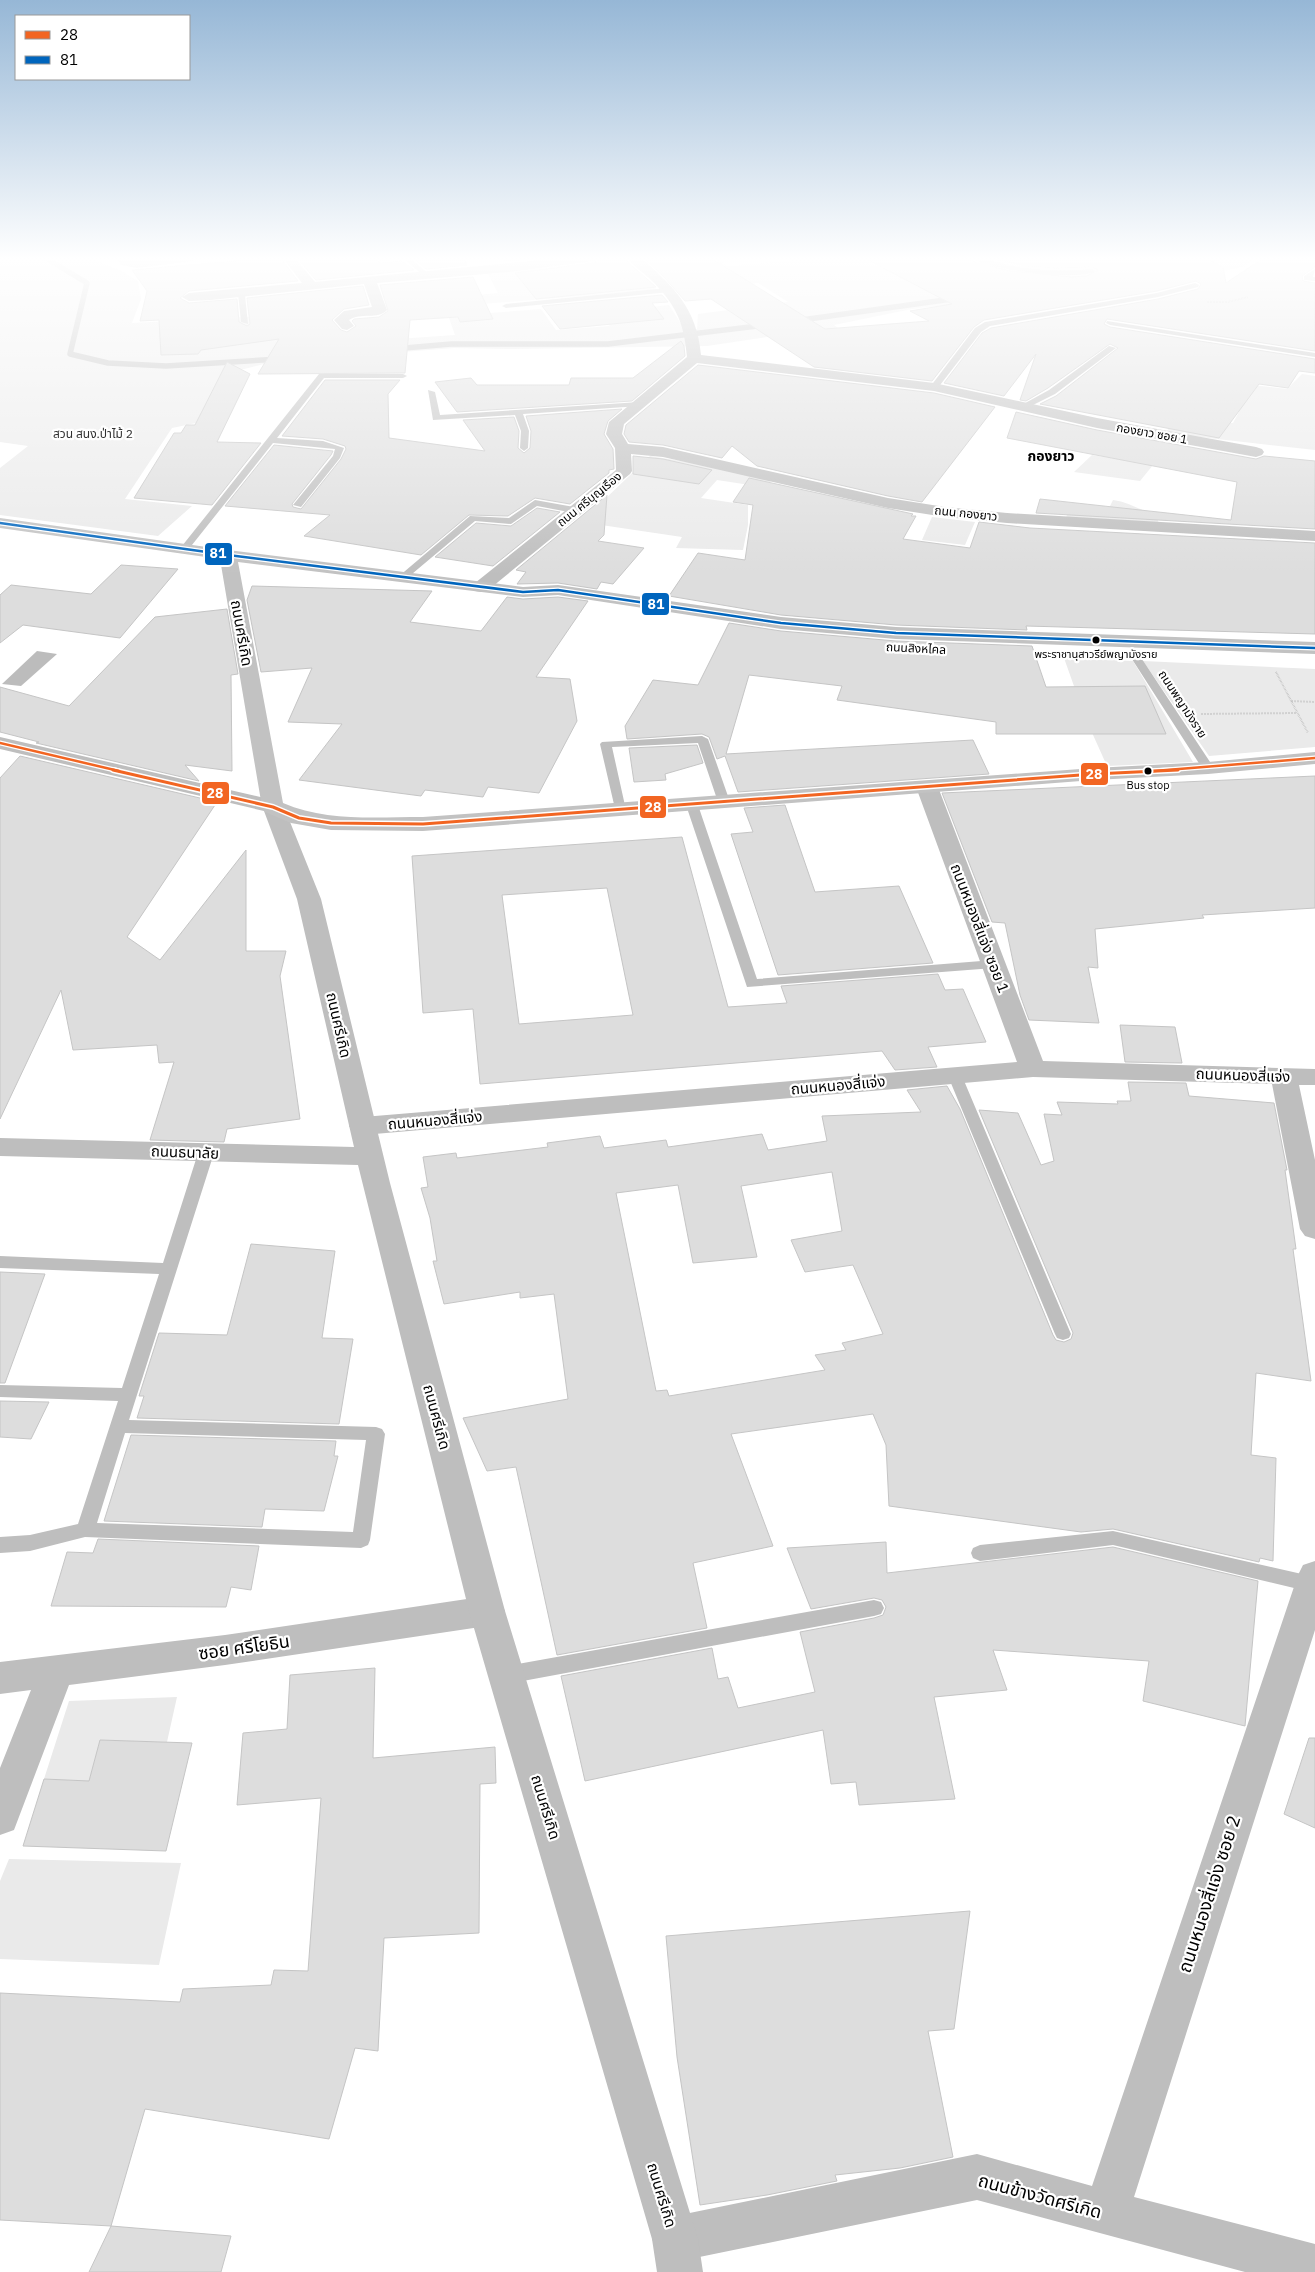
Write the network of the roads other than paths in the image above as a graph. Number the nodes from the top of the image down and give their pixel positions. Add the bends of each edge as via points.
1 (688, 363) edge
2 (736, 363) edge
3 (953, 363) edge
4 (1092, 363) edge
5 (403, 376) dead end
6 (934, 387) junction
7 (432, 392) dead end
8 (640, 404) junction
9 (1022, 407) junction
10 (518, 411) junction
11 (271, 440) junction
12 (524, 448) dead end
13 (623, 448) junction
14 (1256, 452) dead end
15 (298, 504) dead end
16 (574, 510) junction
17 (0, 523) edge
18 (1315, 536) edge
19 (185, 548) junction
20 (228, 555) junction
21 (403, 577) junction
22 (481, 587) junction
23 (523, 592) junction
24 (1315, 648) edge
25 (1135, 656) junction
26 (1315, 662) edge
27 (0, 743) edge
28 (1313, 748) edge
29 (1208, 768) junction
30 (927, 787) junction
31 (724, 802) junction
32 (692, 805) junction
33 (273, 807) junction
34 (620, 810) junction
35 (994, 964) junction
36 (1033, 1069) junction
37 (955, 1076) junction
38 (1284, 1076) junction
39 (1315, 1077) edge
40 (366, 1141) junction
41 (0, 1147) edge
42 (206, 1153) junction
43 (1315, 1228) edge
44 (0, 1262) edge
45 (169, 1269) junction
46 (1063, 1334) dead end
47 (0, 1391) edge
48 (128, 1395) junction
49 (119, 1426) junction
50 (85, 1530) junction
51 (0, 1545) edge
52 (980, 1553) dead end
53 (1314, 1582) edge
54 (874, 1608) dead end
55 (487, 1612) junction
56 (56, 1672) junction
57 (506, 1674) junction
58 (0, 1678) edge
59 (0, 1817) edge
60 (1106, 2214) junction
61 (678, 2256) edge
62 (1315, 2267) edge

1 - 8 street, ถนน ศรีบุญเรือง
2 - 6 street, กองยาว ซอย 1
3 - 6 lane
4 - 9 lane via 1052,392
5 - 11 lane via 322,376
6 - 9 street, กองยาว ซอย 1
7 - 10 lane via 436,418
8 - 10 lane
8 - 13 street, ถนน ศรีบุญเรือง via 617,422 614,434
9 - 14 street, กองยาว ซอย 1
10 - 12 lane via 526,431
11 - 15 lane via 340,448
11 - 19 lane
13 - 16 street, ถนน ศรีบุญเรือง via 624,471
13 - 18 street, ถนน กองยาว via 663,452 888,503 946,512
16 - 21 lane via 535,503 511,522 473,518
16 - 22 street, ถนน ศรีบุญเรือง
17 - 19 main road, ถนนสิงหไคล
19 - 20 main road, ถนนสิงหไคล
20 - 21 main road, ถนนสิงหไคล
20 - 33 main road, ถนนศรีเกิด
21 - 22 main road, ถนนสิงหไคล
22 - 23 main road, ถนนสิงหไคล
23 - 24 main road, ถนนสิงหไคล via 558,590 781,623 896,633
23 - 25 main road, ถนนสิงหไคล via 543,603 801,640 911,648
25 - 26 main road, ถนนสิงหไคล
25 - 29 lane, ถนนพญามังราย
27 - 33 street
28 - 29 main road
29 - 30 main road
30 - 31 main road
30 - 35 street, ถนนหนองสี่แจ่ง ซอย 1
31 - 32 main road
31 - 34 lane via 702,738 606,744
32 - 34 main road
32 - 35 lane via 752,984
33 - 34 main road via 312,821 381,824
33 - 40 street, ถนนศรีเกิด via 310,899
35 - 36 street, ถนนหนองสี่แจ่ง ซอย 1
36 - 37 street, ถนนหนองสี่แจ่ง
36 - 38 street, ถนนหนองสี่แจ่ง
37 - 40 street, ถนนหนองสี่แจ่ง
37 - 46 lane
38 - 39 street, ถนนหนองสี่แจ่ง
38 - 43 street
40 - 42 street, ถนนธนาลัย
40 - 55 street, ถนนศรีเกิด
41 - 42 street, ถนนธนาลัย
42 - 45 lane
44 - 45 lane
45 - 48 lane
47 - 48 lane
48 - 49 lane
49 - 50 lane
49 - 50 lane via 376,1434 361,1540
50 - 51 lane via 30,1544
52 - 53 lane via 1113,1538
53 - 60 street, ถนนหนองสี่แจ่ง ซอย 2
54 - 57 lane
55 - 56 street, ซอย ศรีโยธิน
55 - 57 street, ถนนศรีเกิด
56 - 58 street, ซอย ศรีโยธิน
56 - 59 street
57 - 61 street, ถนนศรีเกิด
60 - 61 street, ถนนข้างวัดศรีเกิด via 977,2177
60 - 62 street, ถนนข้างวัดศรีเกิด

